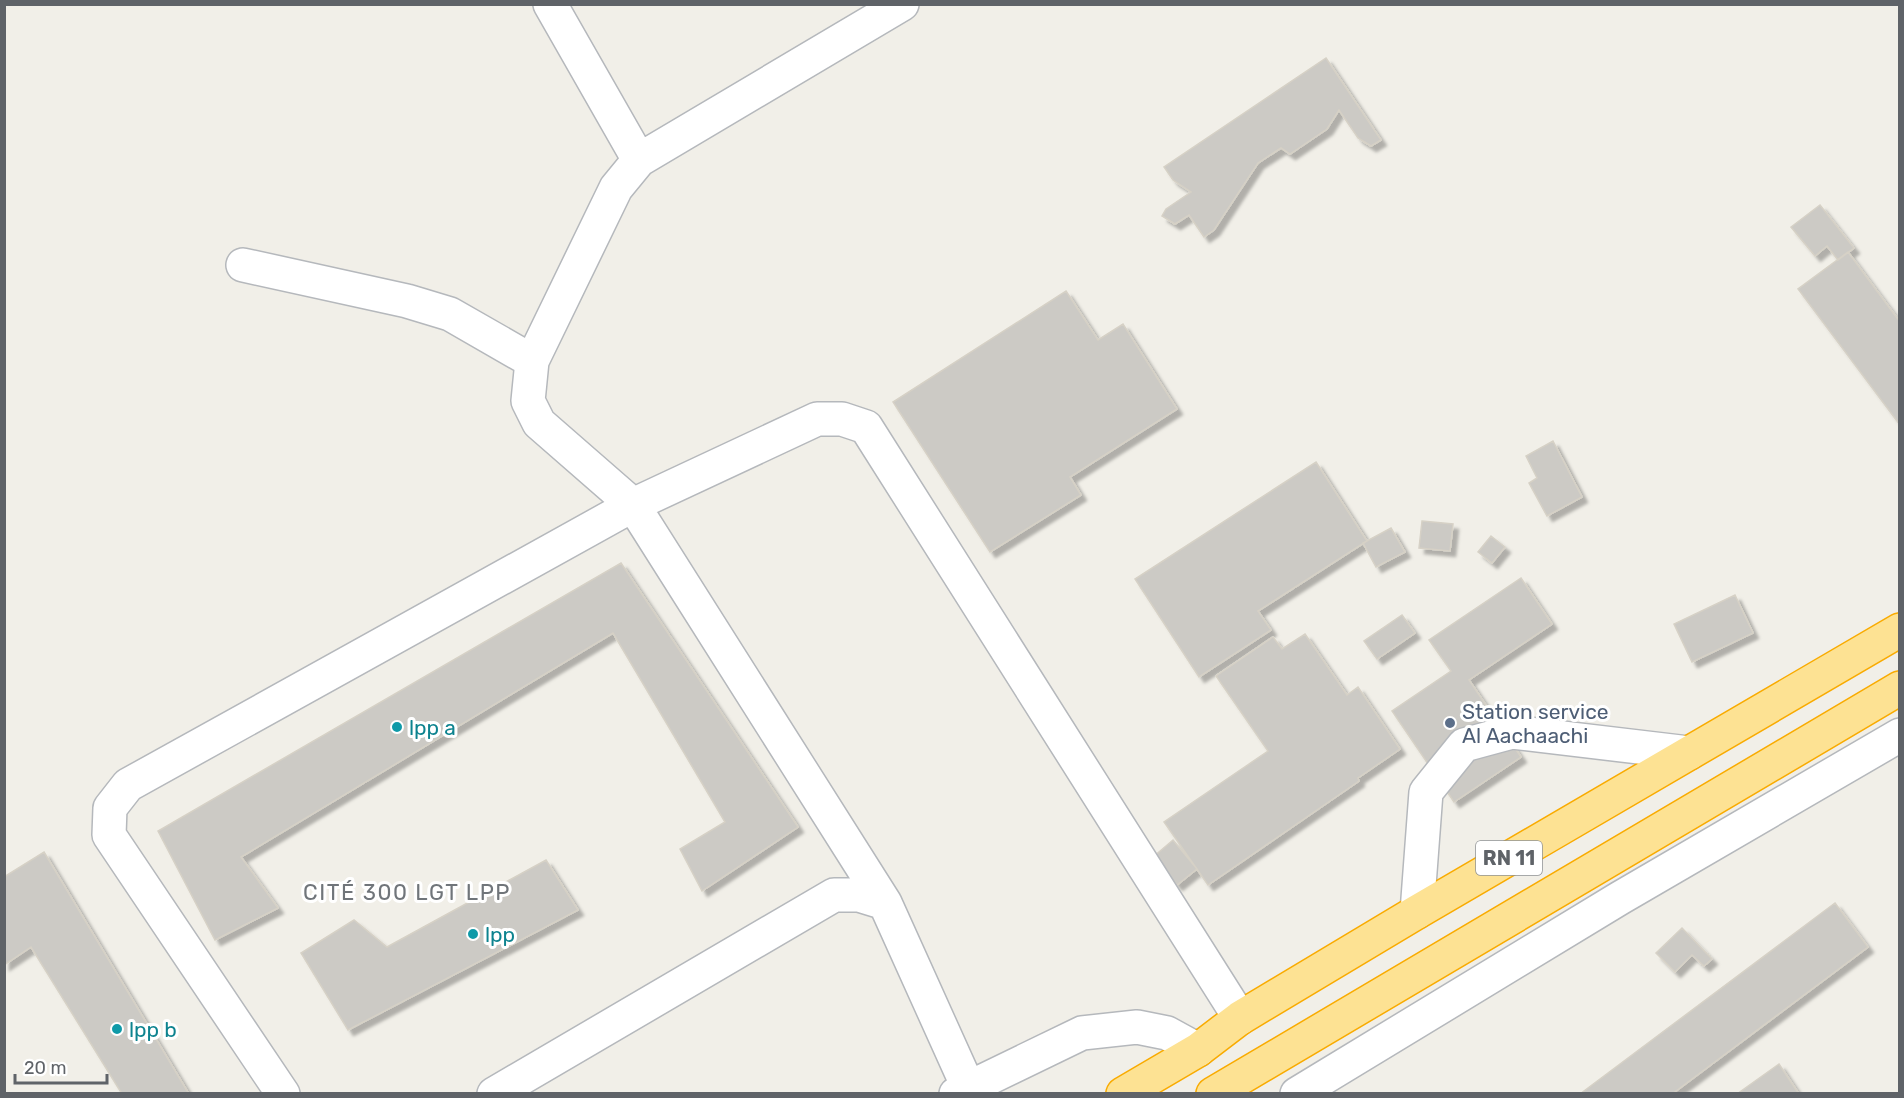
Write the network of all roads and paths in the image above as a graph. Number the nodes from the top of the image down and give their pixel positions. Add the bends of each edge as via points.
1 (550, 4) edge
2 (902, 4) edge
3 (639, 160) junction
4 (243, 265) dead end
5 (532, 361) junction
6 (633, 505) junction
7 (1899, 630) edge
8 (1899, 688) edge
9 (1899, 735) edge
10 (1689, 753) junction
11 (885, 903) junction
12 (1417, 912) junction
13 (1239, 1018) junction
14 (1198, 1050) junction
15 (962, 1090) edge
16 (283, 1094) edge
17 (494, 1094) edge
18 (1123, 1094) edge
19 (1213, 1094) edge
20 (1297, 1094) edge

1 - 3 street
2 - 3 street
3 - 5 street via 616,188
4 - 5 street via 450,314
5 - 6 street via 528,401 539,423
6 - 11 street
6 - 13 street via 816,419 842,419 866,427
6 - 16 street via 128,785 110,808 109,835
7 - 10 highway, RN 11
8 - 19 highway, RN 11
9 - 20 street
10 - 12 highway, RN 11
10 - 12 street via 1512,732 1464,745 1426,792
11 - 15 street
11 - 17 street via 860,895 834,896
12 - 13 highway, RN 11
13 - 14 highway, RN 11
14 - 15 street via 1167,1033 1137,1027 1083,1033
14 - 18 highway, RN 11

